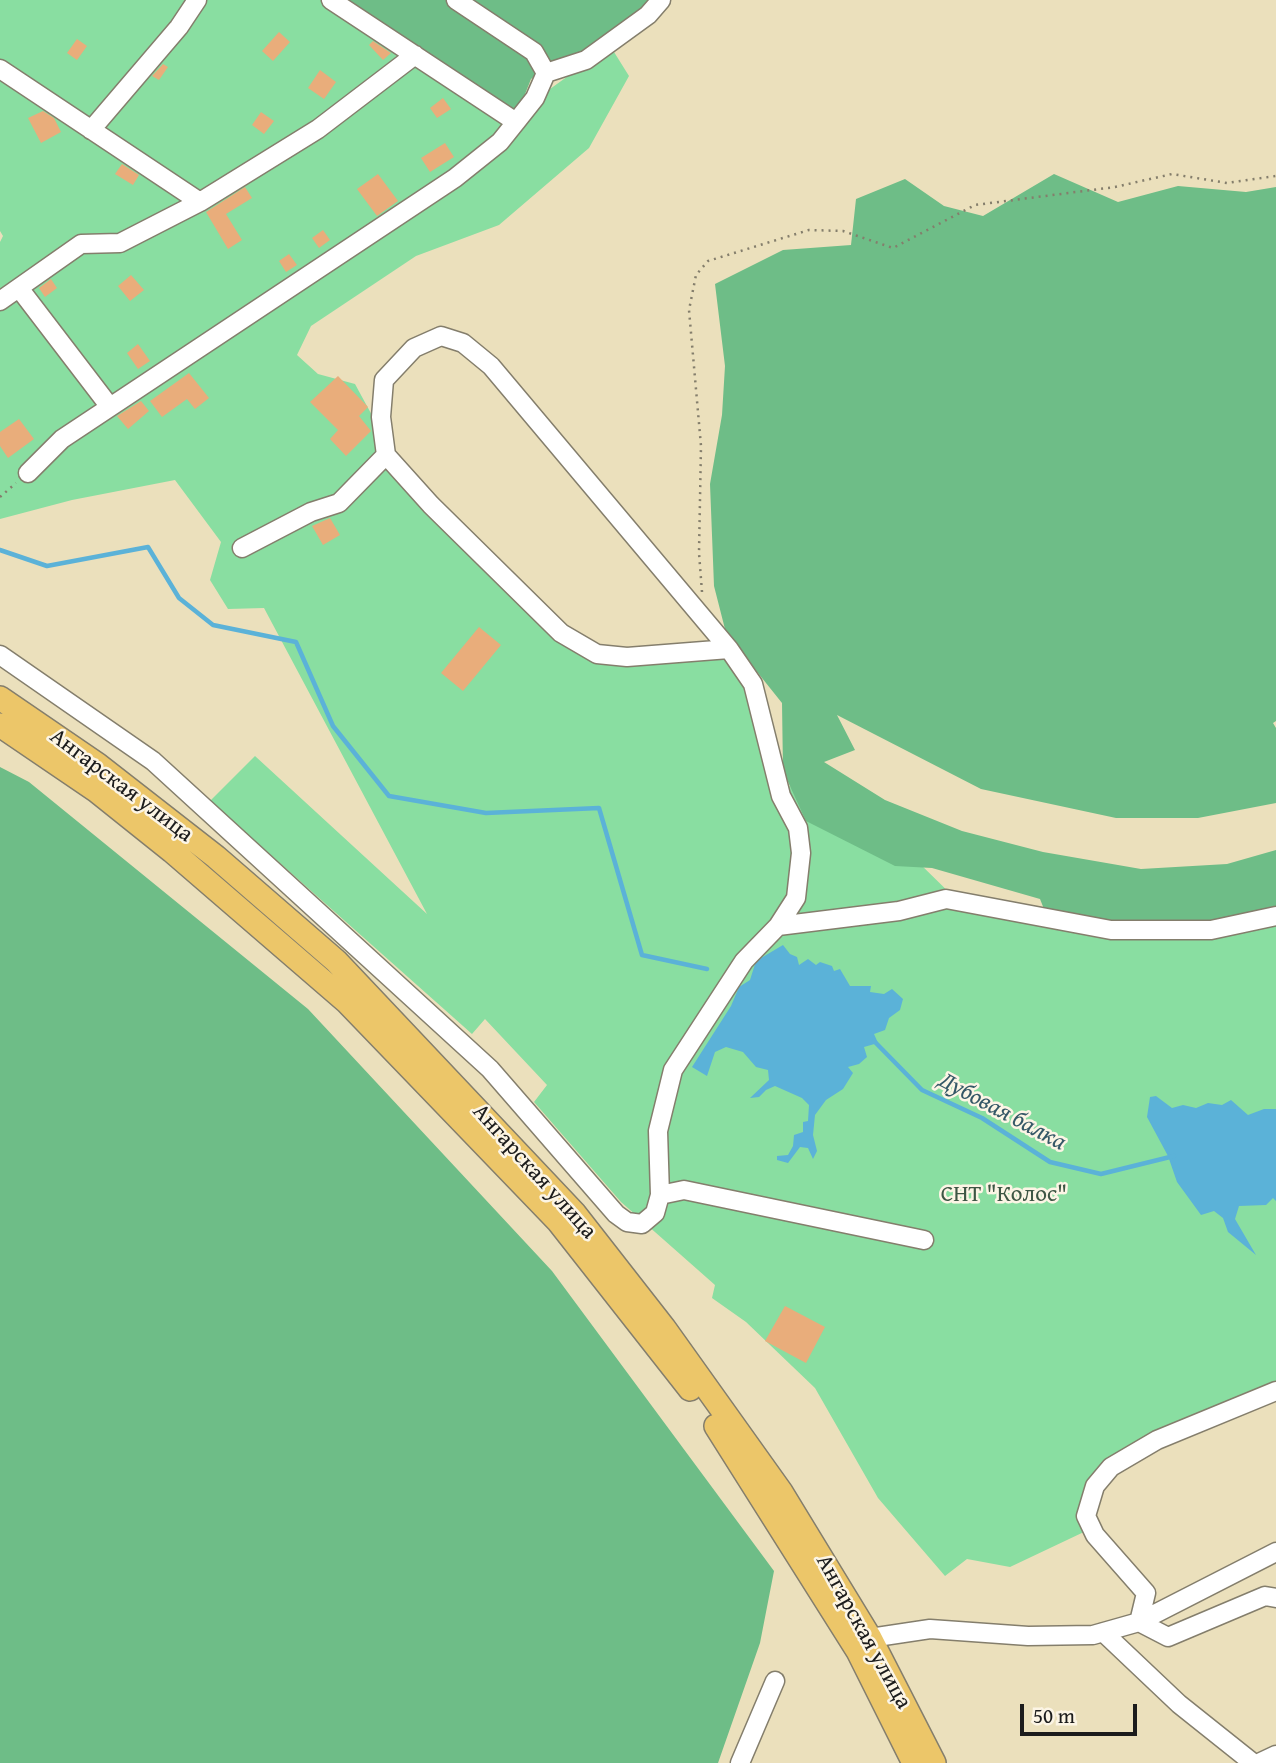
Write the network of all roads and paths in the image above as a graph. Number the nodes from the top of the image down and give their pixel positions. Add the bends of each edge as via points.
1 (197, 0) edge
2 (331, 0) edge
3 (456, 0) edge
4 (661, 0) edge
5 (415, 55) junction
6 (0, 69) edge
7 (547, 73) junction
8 (516, 122) junction
9 (91, 130) junction
10 (1276, 176) edge
11 (200, 202) junction
12 (19, 288) junction
13 (0, 301) edge
14 (110, 407) junction
15 (386, 455) junction
16 (28, 473) joint
17 (0, 497) edge
18 (242, 548) dead end
19 (705, 621) junction
20 (729, 649) junction
21 (0, 655) edge
22 (0, 698) edge
23 (0, 725) edge
24 (1276, 916) edge
25 (778, 926) junction
26 (660, 1195) junction
27 (924, 1240) dead end
28 (1276, 1391) edge
29 (1276, 1552) edge
30 (1276, 1598) edge
31 (1139, 1622) junction
32 (1103, 1632) junction
33 (870, 1639) junction
34 (775, 1681) dead end
35 (1276, 1755) edge
36 (740, 1763) edge
37 (914, 1763) edge
38 (934, 1763) edge
39 (1253, 1763) edge
40 (1259, 1763) edge

1 - 9 street
2 - 5 street
3 - 7 street via 534,52
4 - 7 street via 648,15 586,60
5 - 8 street
5 - 11 street via 318,129
6 - 9 street
7 - 8 street
8 - 14 street via 500,142 455,178
9 - 11 street
10 - 19 path via 1227,183 1172,174 1115,187 975,205 893,248 843,231 809,230 708,261 696,275 689,310 701,446 699,553
11 - 12 street via 120,243 81,244
12 - 13 street
12 - 14 street
14 - 16 street via 62,439
15 - 18 street via 339,503 311,512
15 - 19 street via 381,417 384,380 414,348 441,336 463,343 491,366
15 - 20 street via 561,634 597,654 627,657
16 - 17 path
19 - 20 street
20 - 25 street via 753,684 780,796 797,828 802,853 796,898
21 - 26 street via 153,761 490,1069 616,1214 642,1224 655,1213
22 - 33 main road, Ангарская улица via 98,765 216,857 337,961 575,1214 664,1328 781,1492
23 - 37 main road, Ангарская улица via 97,791 276,938 356,1012 558,1221 700,1401 858,1651
24 - 25 street via 1211,930 1111,930 946,899 898,911
25 - 26 street via 744,961 673,1070 658,1130
26 - 27 street via 684,1190
28 - 31 street via 1157,1440 1111,1467 1095,1486 1086,1516 1095,1535 1146,1593
29 - 31 street
30 - 31 street via 1265,1596 1168,1637
31 - 32 street
32 - 33 street via 1028,1636 930,1629
32 - 39 street via 1179,1704
33 - 38 main road, Ангарская улица
34 - 36 street
35 - 40 street

